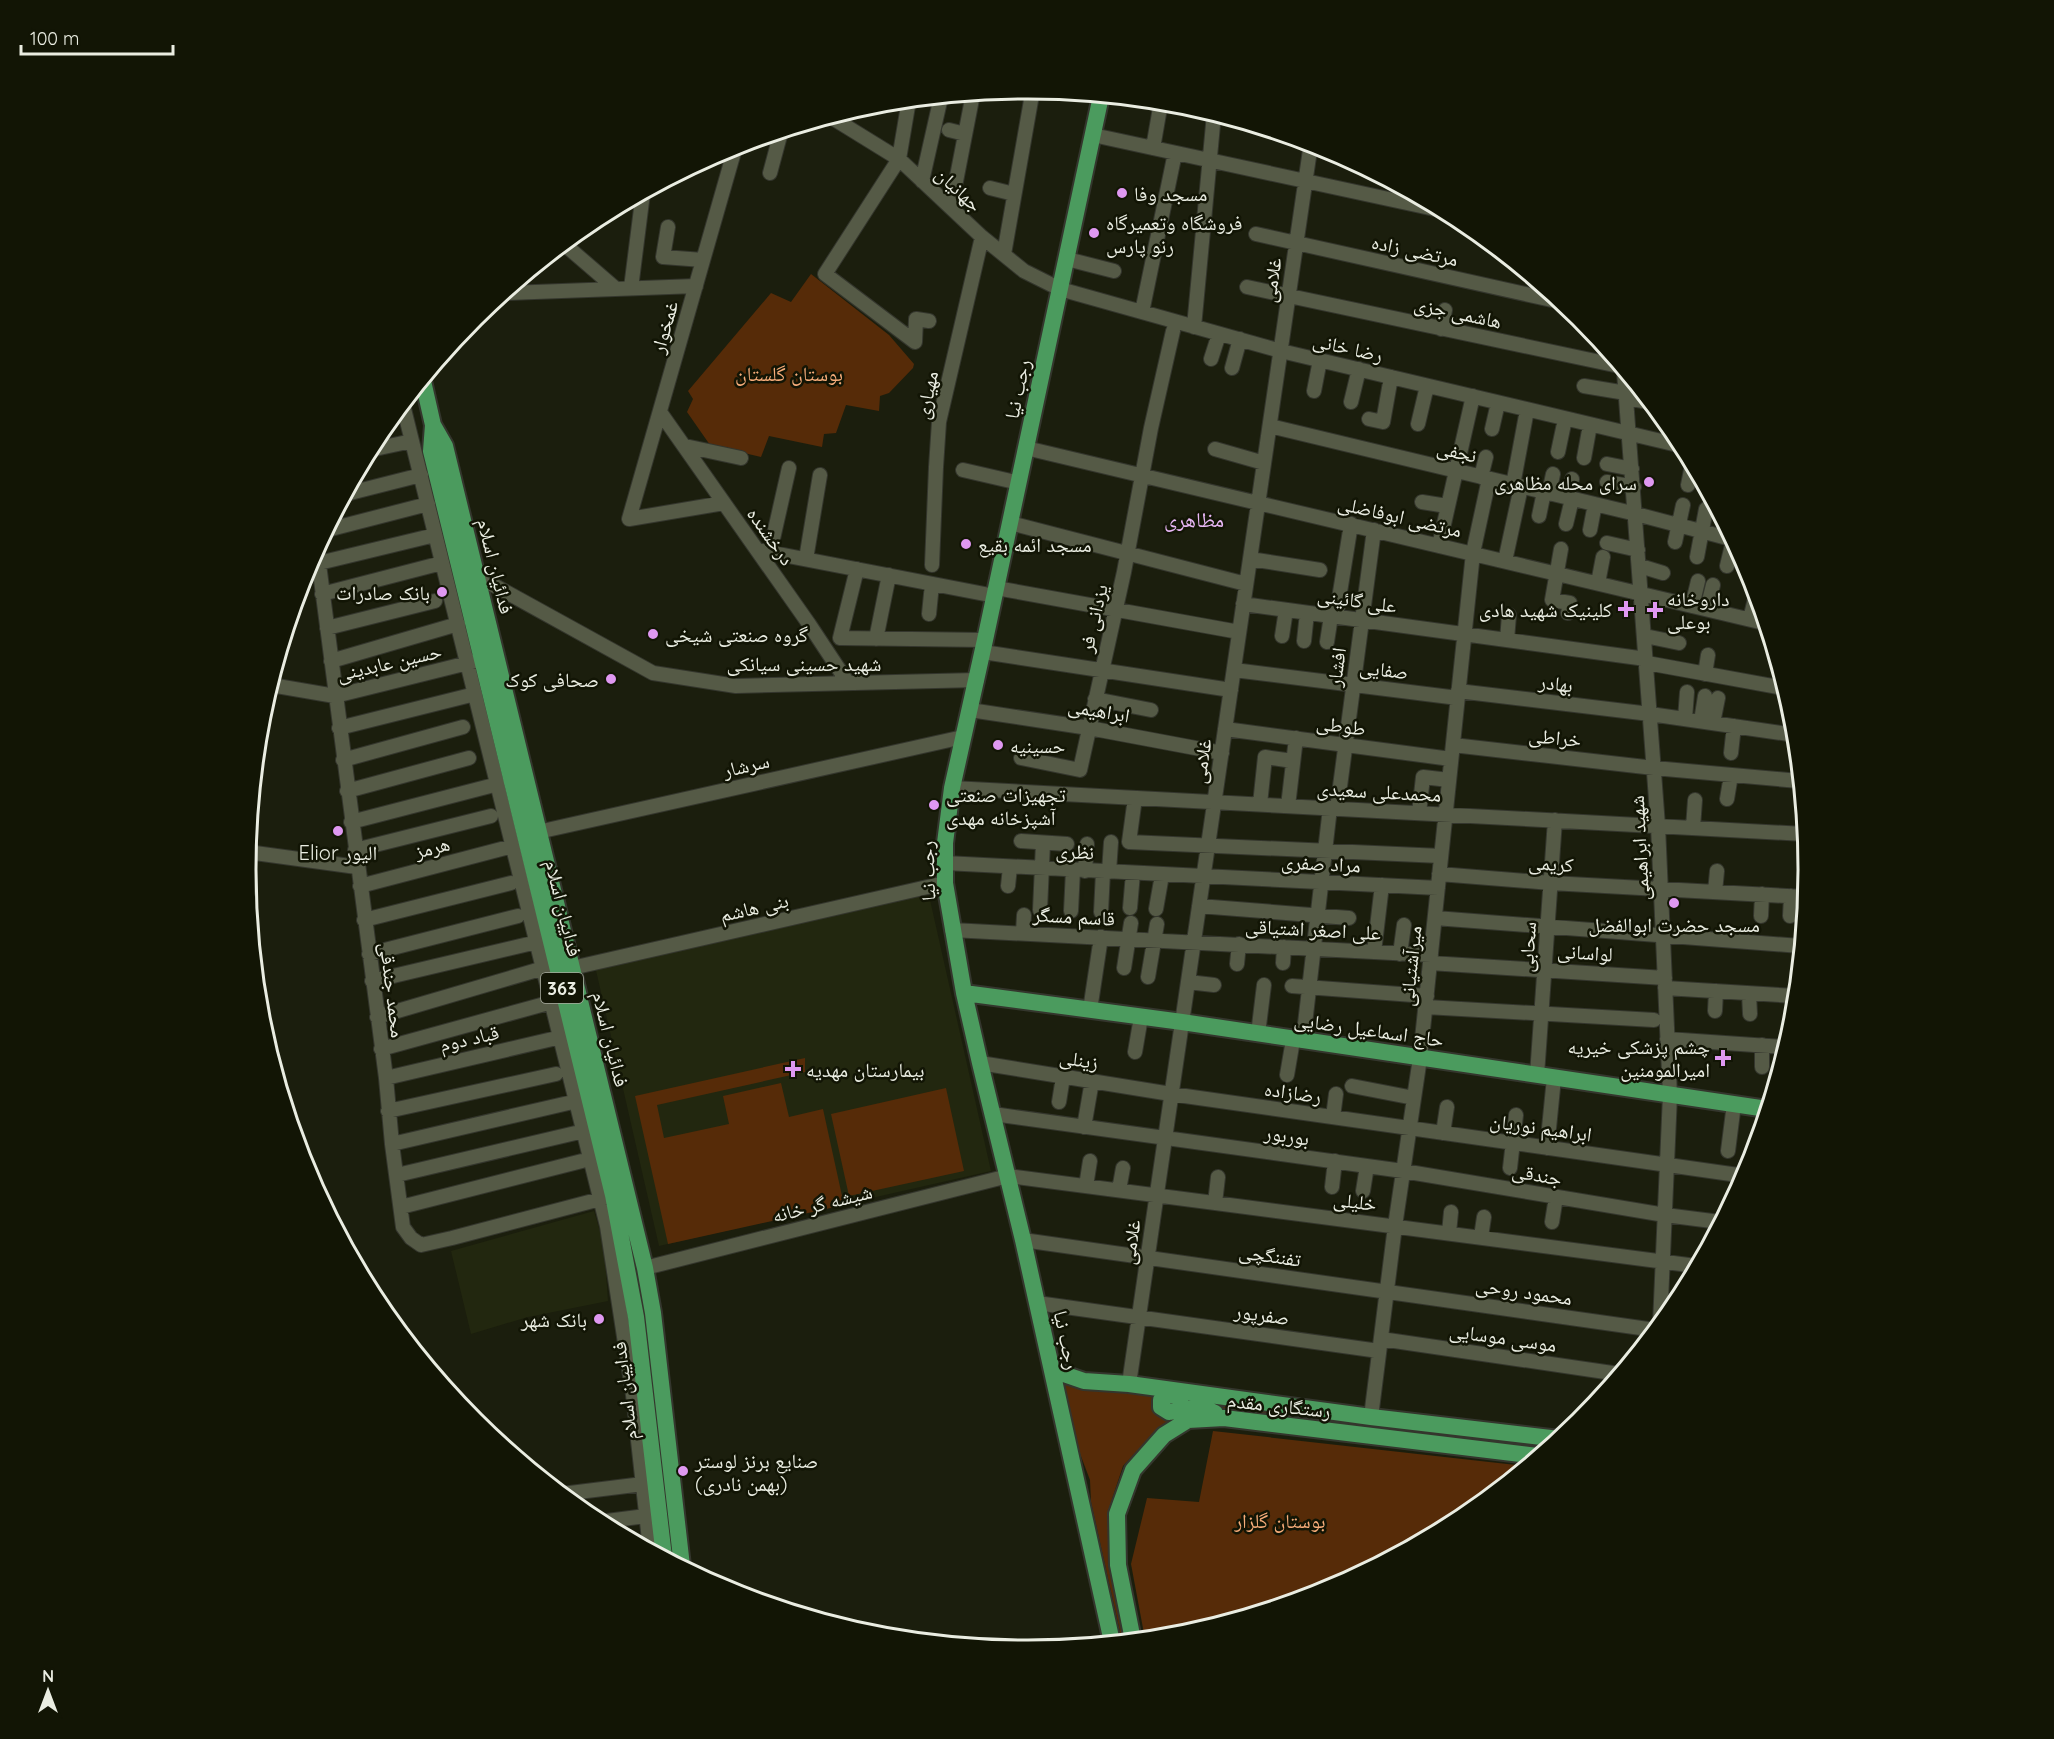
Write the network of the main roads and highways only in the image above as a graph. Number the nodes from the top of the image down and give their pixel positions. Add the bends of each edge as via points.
1 (1100, 103) edge
2 (425, 389) edge
3 (433, 425) junction
4 (964, 993) junction
5 (1760, 1108) edge
6 (1052, 1370) junction
7 (1213, 1395) junction
8 (1224, 1418) junction
9 (1548, 1437) edge
10 (1528, 1455) edge
11 (663, 1548) edge
12 (680, 1558) edge
13 (1131, 1632) edge
14 (1110, 1635) edge

1 - 4 main road, رجب نیا via 952,788 945,883
2 - 3 main road, فداییان اسلام / 363
3 - 11 main road, فداییان اسلام / 363 via 431,451 474,662 607,1197
3 - 12 main road, فدائیان اسلام via 445,446 645,1268
4 - 5 main road, حاج اسماعیل رضایی
4 - 6 main road, رجب نیا
6 - 7 main road, رستگاری مقدم via 1084,1382
6 - 14 main road, رجب نیا
7 - 8 main road via 1166,1395 1160,1403 1166,1411 1192,1408
7 - 9 main road, رستگاری مقدم
8 - 10 main road, رستگاری مقدم
8 - 13 main road, رستگاری مقدم via 1188,1420 1164,1435 1133,1470 1117,1514 1118,1565

